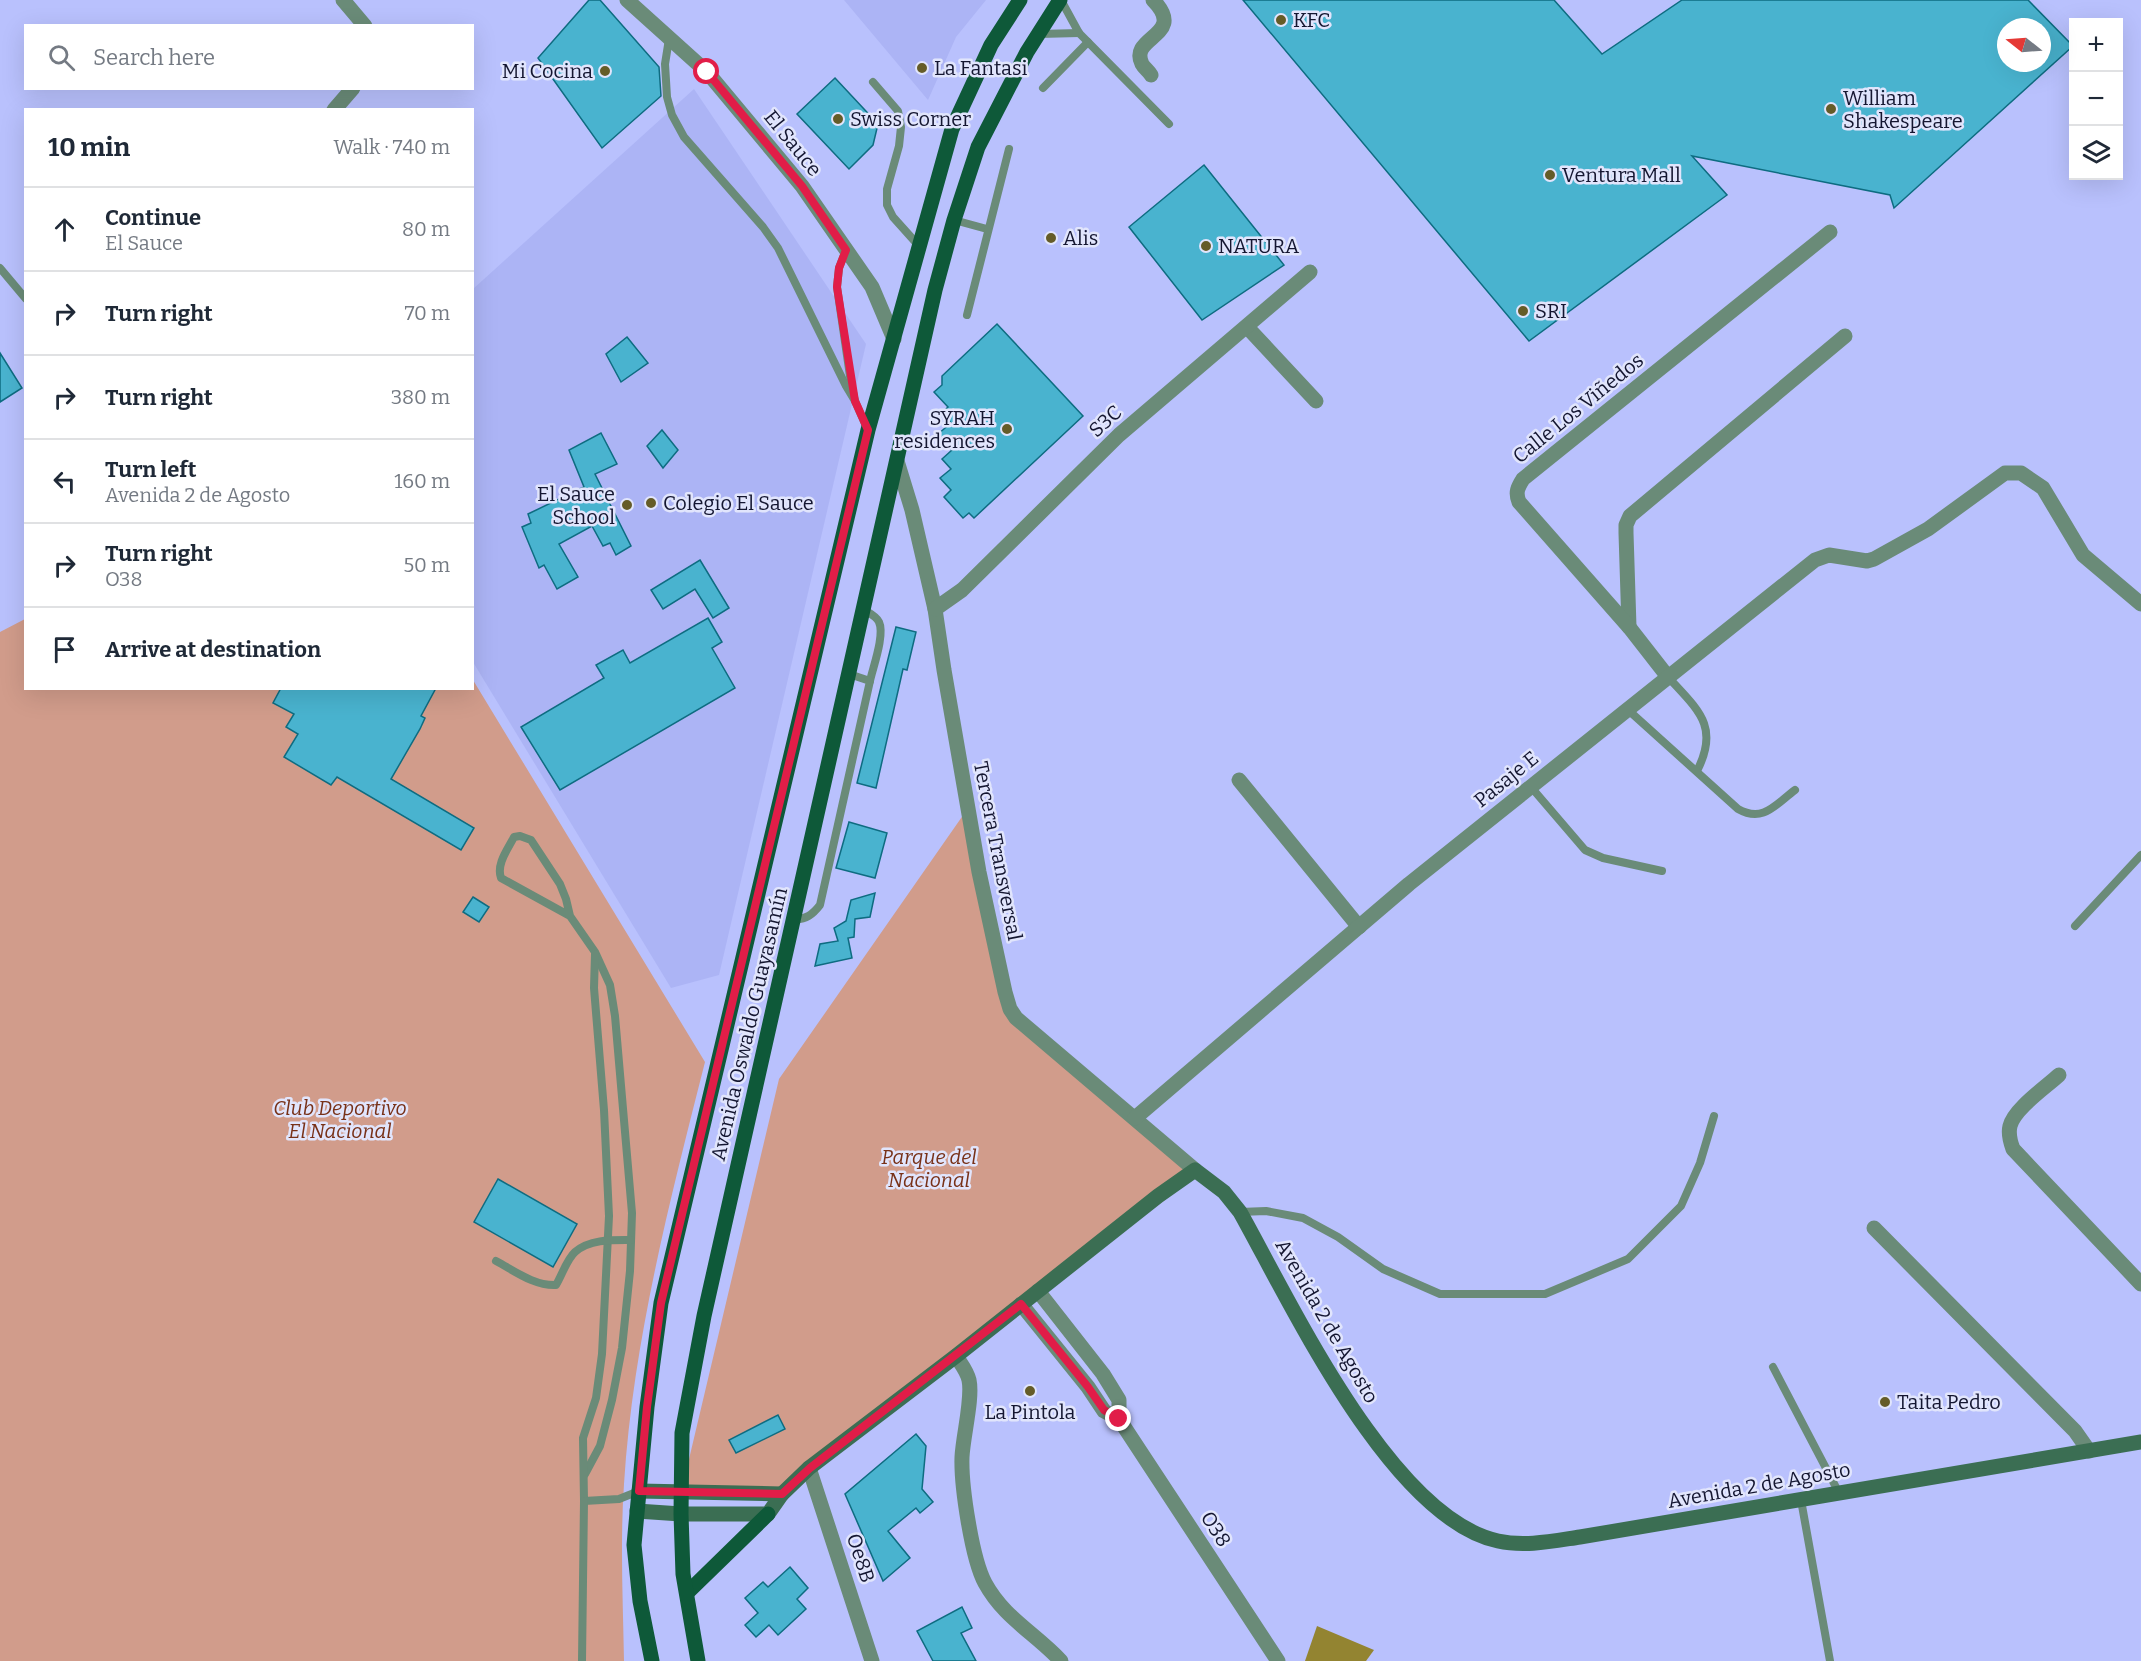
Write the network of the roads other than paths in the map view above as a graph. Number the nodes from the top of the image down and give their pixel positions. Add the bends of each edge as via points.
1 (343, 0) edge
2 (627, 0) edge
3 (1020, 0) edge
4 (1061, 0) edge
5 (1153, 0) edge
6 (363, 24) edge
7 (1079, 33) junction
8 (1039, 34) junction
9 (669, 38) junction
10 (1088, 42) junction
11 (1152, 75) dead end
12 (873, 82) dead end
13 (1043, 88) dead end
14 (351, 90) edge
15 (336, 108) edge
16 (1169, 124) dead end
17 (1009, 149) dead end
18 (954, 220) junction
19 (987, 229) junction
20 (1830, 232) dead end
21 (919, 246) junction
22 (846, 250) junction
23 (0, 268) edge
24 (1310, 272) dead end
25 (24, 297) edge
26 (967, 315) dead end
27 (1247, 327) junction
28 (1845, 336) dead end
29 (894, 339) junction
30 (1316, 400) dead end
31 (855, 401) junction
32 (868, 430) junction
33 (897, 461) junction
34 (2141, 604) edge
35 (935, 609) junction
36 (864, 610) junction
37 (1629, 627) junction
38 (849, 674) junction
39 (1668, 677) junction
40 (870, 681) junction
41 (1628, 709) junction
42 (1696, 771) junction
43 (1239, 780) dead end
44 (1531, 787) junction
45 (1795, 790) dead end
46 (2141, 855) edge
47 (1662, 871) dead end
48 (570, 916) junction
49 (794, 919) junction
50 (2075, 926) dead end
51 (1359, 927) junction
52 (595, 952) junction
53 (2059, 1075) dead end
54 (1714, 1116) dead end
55 (1135, 1118) junction
56 (1195, 1170) junction
57 (1240, 1212) junction
58 (1874, 1228) dead end
59 (608, 1240) junction
60 (631, 1240) junction
61 (496, 1261) dead end
62 (2141, 1284) edge
63 (1038, 1290) junction
64 (1021, 1304) junction
65 (956, 1356) junction
66 (1773, 1367) dead end
67 (1119, 1419) junction
68 (2141, 1442) edge
69 (2089, 1451) junction
70 (810, 1468) junction
71 (585, 1474) junction
72 (639, 1491) junction
73 (681, 1493) junction
74 (1839, 1493) junction
75 (782, 1494) junction
76 (619, 1499) junction
77 (1801, 1500) junction
78 (584, 1501) junction
79 (637, 1511) junction
80 (681, 1514) junction
81 (768, 1514) junction
82 (687, 1593) junction
83 (582, 1661) edge
84 (652, 1661) edge
85 (698, 1661) edge
86 (872, 1661) edge
87 (1061, 1661) edge
88 (1278, 1661) edge
89 (1830, 1661) edge

1 - 6 street
2 - 9 street, El Sauce
3 - 21 main road, Avenida Oswaldo Guayasamín via 991,45 952,129
4 - 7 lane
4 - 8 main road, Avenida Oswaldo Guayasamín
5 - 11 street via 1166,21 1140,54 1141,62
7 - 8 lane
7 - 10 lane
8 - 18 main road, Avenida Oswaldo Guayasamín via 978,147
9 - 22 street, El Sauce via 707,72 802,186
9 - 31 lane via 665,64 672,115 684,137 778,248
10 - 13 lane
10 - 16 lane
12 - 21 lane via 898,111 901,127 886,189 887,204 893,217
14 - 15 street
17 - 19 lane
18 - 19 lane
18 - 33 main road, Avenida Oswaldo Guayasamín
19 - 26 lane
20 - 37 street, Calle Los Viñedos via 1524,479 1517,489 1519,502
21 - 29 main road, Avenida Oswaldo Guayasamín
22 - 29 street, El Sauce via 872,286
22 - 31 lane via 837,287
23 - 25 lane
24 - 27 street, S3C
27 - 30 street
27 - 35 street, S3C via 1119,435 962,590
28 - 37 street via 1630,516 1626,525
29 - 32 main road, Avenida Oswaldo Guayasamín
31 - 32 lane
32 - 72 main road, Avenida Oswaldo Guayasamín via 661,1303
33 - 35 street, Tercera Transversal
33 - 36 main road, Avenida Oswaldo Guayasamín
34 - 39 street, Pasaje E via 2084,555 2043,488 2020,472 2005,473 1928,529 1874,559 1829,555 1815,560
35 - 55 street, Tercera Transversal via 979,872 1010,1009
36 - 38 main road, Avenida Oswaldo Guayasamín
36 - 40 lane via 880,623
37 - 39 street, Calle Los Viñedos
38 - 40 lane
38 - 49 main road, Avenida Oswaldo Guayasamín
39 - 41 street, Pasaje E
39 - 42 lane via 1704,721 1708,740
40 - 49 lane via 820,905 813,914
41 - 42 lane
41 - 44 street, Pasaje E
42 - 45 lane via 1749,815 1760,816
43 - 51 street
44 - 47 lane via 1585,850
44 - 51 street, Pasaje E
46 - 50 lane
48 - 48 lane via 501,878 500,864 514,837 531,840 560,884
48 - 52 lane
49 - 73 main road, Avenida Oswaldo Guayasamín via 704,1316 682,1433
51 - 55 street, Pasaje E
52 - 59 lane
52 - 60 lane via 610,985 615,1016 633,1213
53 - 62 street via 2010,1124 2013,1149
54 - 57 lane via 1700,1163 1681,1206 1628,1259 1545,1294 1440,1294 1383,1269 1303,1218 1266,1211
55 - 56 street, Tercera Transversal
56 - 57 main road, Avenida 2 de Agosto via 1224,1192
56 - 63 main road
57 - 77 main road, Avenida 2 de Agosto via 1330,1375 1366,1428 1394,1466 1462,1528 1498,1541 1530,1544
58 - 69 street via 2075,1431
59 - 60 lane
59 - 61 lane via 574,1252 556,1285 535,1282
59 - 71 lane via 602,1354 596,1398 583,1438
60 - 71 lane via 622,1348 614,1390 600,1446
63 - 64 main road
63 - 67 street, O38 via 1103,1374 1119,1400
64 - 65 main road
64 - 67 street, O38 via 1104,1410
65 - 70 main road
65 - 87 street via 969,1381 963,1479 984,1580 997,1604
66 - 74 lane
67 - 88 street, O38
68 - 69 main road, Avenida 2 de Agosto
69 - 74 main road, Avenida 2 de Agosto
70 - 75 main road
70 - 86 street, Oe8B
71 - 78 lane
72 - 73 main road
72 - 76 lane
72 - 79 main road, Avenida Oswaldo Guayasamín
73 - 75 main road
73 - 80 main road, Avenida Oswaldo Guayasamín
74 - 77 main road, Avenida 2 de Agosto
75 - 81 main road
76 - 78 lane
76 - 79 lane
77 - 89 lane
78 - 83 lane
79 - 80 main road
79 - 84 main road, Avenida Oswaldo Guayasamín via 634,1545
80 - 81 main road
80 - 82 main road, Avenida Oswaldo Guayasamín
81 - 82 main road
82 - 85 main road, Avenida Oswaldo Guayasamín

